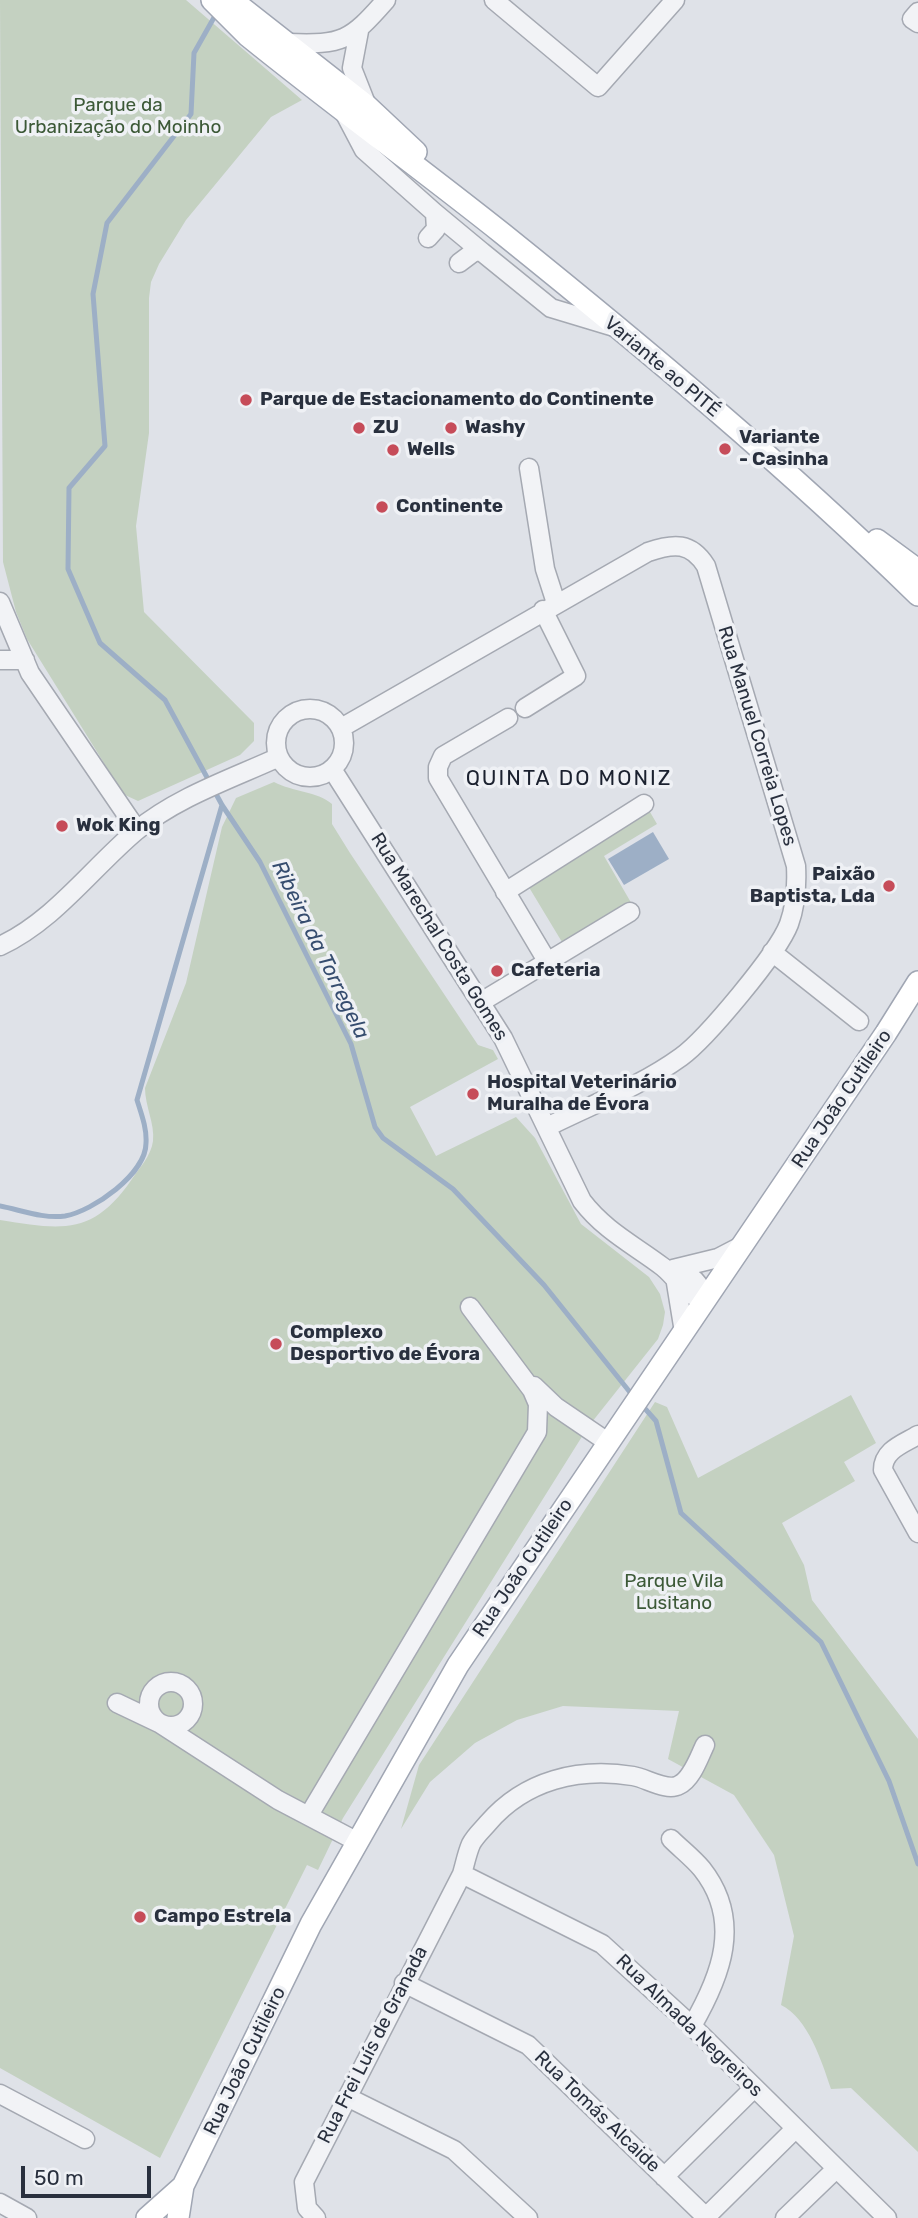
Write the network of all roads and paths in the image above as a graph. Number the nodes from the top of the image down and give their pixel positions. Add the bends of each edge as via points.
1 (212, 0) edge
2 (386, 0) edge
3 (494, 0) edge
4 (675, 0) edge
5 (233, 8) edge
6 (918, 12) edge
7 (918, 23) edge
8 (359, 31) junction
9 (288, 43) junction
10 (367, 107) junction
11 (344, 112) junction
12 (435, 213) junction
13 (503, 234) junction
14 (428, 238) dead end
15 (482, 252) junction
16 (458, 263) dead end
17 (614, 327) junction
18 (529, 468) dead end
19 (820, 500) junction
20 (918, 570) edge
21 (918, 595) edge
22 (0, 602) edge
23 (550, 606) junction
24 (0, 660) edge
25 (25, 660) junction
26 (525, 708) dead end
27 (508, 718) dead end
28 (341, 728) junction
29 (279, 757) junction
30 (332, 769) junction
31 (644, 804) dead end
32 (137, 830) junction
33 (505, 892) junction
34 (630, 912) dead end
35 (0, 946) edge
36 (772, 952) junction
37 (547, 961) junction
38 (918, 982) edge
39 (481, 1002) junction
40 (859, 1021) dead end
41 (547, 1127) junction
42 (743, 1245) junction
43 (671, 1274) junction
44 (705, 1301) junction
45 (470, 1307) dead end
46 (684, 1332) junction
47 (523, 1376) junction
48 (567, 1414) junction
49 (537, 1432) junction
50 (918, 1435) edge
51 (609, 1443) junction
52 (918, 1533) edge
53 (117, 1703) dead end
54 (705, 1745) dead end
55 (309, 1815) junction
56 (671, 1839) dead end
57 (356, 1841) junction
58 (462, 1874) junction
59 (404, 1983) junction
60 (692, 2026) junction
61 (754, 2088) junction
62 (0, 2094) edge
63 (347, 2097) junction
64 (795, 2129) junction
65 (85, 2139) dead end
66 (836, 2169) junction
67 (664, 2178) junction
68 (183, 2186) junction
69 (0, 2203) edge
70 (27, 2218) edge
71 (147, 2218) edge
72 (178, 2218) edge
73 (316, 2218) edge
74 (528, 2218) edge
75 (706, 2218) edge
76 (785, 2218) edge
77 (887, 2218) edge

1 - 5 main road, Variante ao PITÉ
2 - 8 street
3 - 4 street via 598,87
5 - 9 main road, Variante ao PITÉ
5 - 11 main road, Variante ao PITÉ via 248,36
6 - 7 street via 912,19
8 - 9 street via 330,44
8 - 10 street via 352,68
9 - 10 main road, Variante ao PITÉ
10 - 13 main road, Variante ao PITÉ
11 - 12 street via 364,150
11 - 13 main road, Variante ao PITÉ
12 - 14 street via 436,229
12 - 15 street
13 - 17 main road, Variante ao PITÉ
15 - 16 street via 475,251
15 - 17 street via 551,309
17 - 19 main road, Variante ao PITÉ
18 - 23 street
19 - 20 main road, Variante ao PITÉ
19 - 21 main road, Variante ao PITÉ
22 - 25 street
23 - 26 street via 576,676
23 - 28 street, Rua Manuel Correia Lopes
23 - 36 street, Rua Manuel Correia Lopes via 665,546 690,547 706,566 796,866 790,922
24 - 25 street
25 - 32 street
27 - 33 street via 443,756 438,767 443,789
28 - 29 street via 316,709 301,710 279,730
28 - 30 street via 342,754
29 - 30 street via 297,774 321,775
29 - 32 street via 188,798
30 - 39 street, Rua Marechal Costa Gomes
31 - 33 street
32 - 35 street via 37,924
33 - 37 street
34 - 37 street
36 - 40 street
36 - 41 street, Rua Manuel Correia Lopes via 682,1056
37 - 39 street
38 - 42 main road, Rua João Cutileiro
39 - 41 street, Rua Marechal Costa Gomes
41 - 43 street, Rua Marechal Costa Gomes via 582,1201 597,1221
42 - 43 street
42 - 44 main road, Rua João Cutileiro
43 - 44 street, Rua Marechal Costa Gomes via 689,1273 701,1285
43 - 46 street
44 - 46 main road, Rua João Cutileiro
45 - 47 street
46 - 51 main road, Rua João Cutileiro
47 - 48 street
47 - 49 street via 538,1404
48 - 49 street via 553,1416
48 - 51 street
49 - 55 street
50 - 52 street via 883,1461 883,1470
51 - 57 main road, Rua João Cutileiro via 458,1665
53 - 55 street via 159,1723
54 - 58 street, Rua Frei Luís de Granada via 680,1785 669,1787 607,1772 575,1773 522,1794 472,1841
55 - 57 street
56 - 60 street via 702,1870 717,1894 724,1928 719,1975
57 - 68 main road, Rua João Cutileiro
58 - 59 street, Rua Frei Luís de Granada
58 - 60 street, Rua Almada Negreiros via 602,1944
59 - 63 street, Rua Frei Luís de Granada
59 - 67 street, Rua Tomás Alcaide via 528,2045
60 - 61 street, Rua Almada Negreiros
61 - 64 street, Rua Almada Negreiros
61 - 67 street
62 - 65 street
63 - 73 street, Rua Frei Luís de Granada via 304,2182 307,2208
63 - 74 street via 454,2150
64 - 66 street, Rua Almada Negreiros
64 - 75 street
66 - 76 street
66 - 77 street, Rua Almada Negreiros
67 - 75 street, Rua Tomás Alcaide
68 - 71 main road, Rua João Cutileiro
68 - 72 main road, Rua João Cutileiro
69 - 70 street

